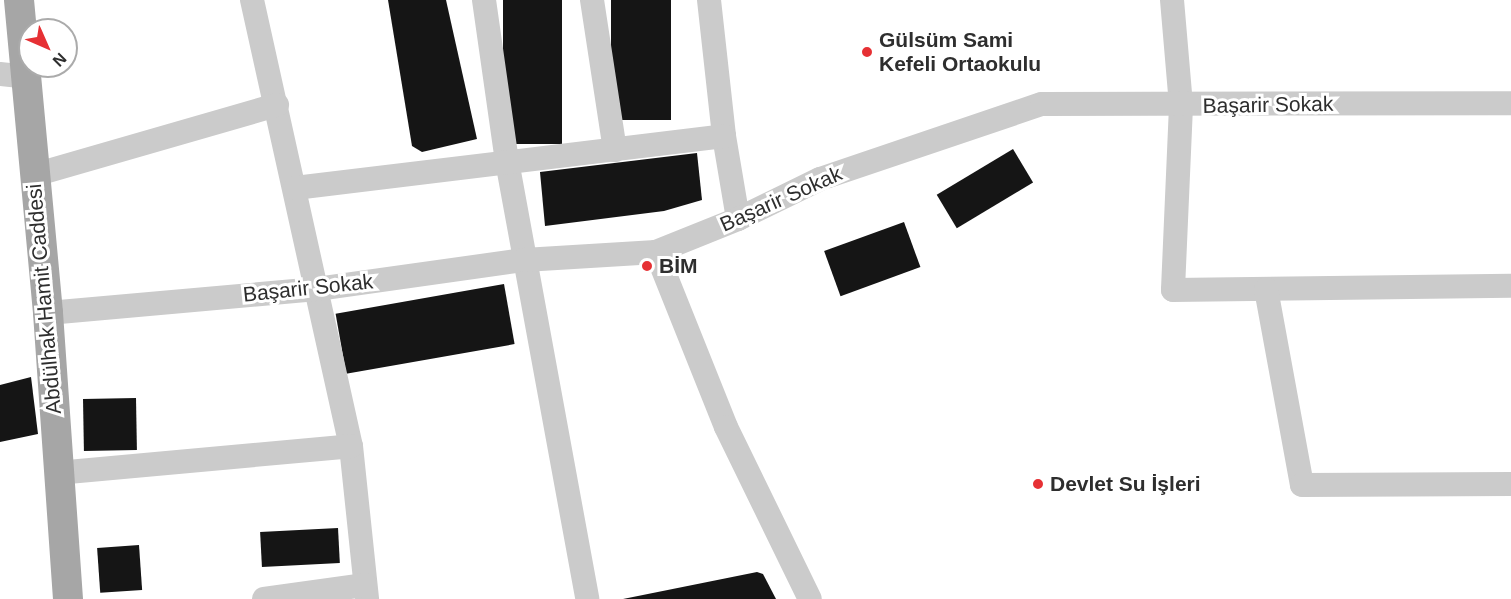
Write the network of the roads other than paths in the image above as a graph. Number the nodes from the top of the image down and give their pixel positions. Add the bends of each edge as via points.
1 (19, 0) edge
2 (252, 0) edge
3 (484, 0) edge
4 (592, 0) edge
5 (709, 0) edge
6 (1172, 0) edge
7 (14, 76) edge
8 (1511, 103) edge
9 (277, 105) junction
10 (1181, 106) junction
11 (724, 136) junction
12 (615, 150) junction
13 (507, 161) junction
14 (34, 175) junction
15 (295, 188) junction
16 (738, 219) junction
17 (656, 252) junction
18 (524, 260) junction
19 (1511, 286) edge
20 (317, 289) junction
21 (1266, 289) junction
22 (48, 313) junction
23 (351, 446) junction
24 (57, 473) junction
25 (1511, 484) edge
26 (366, 592) edge
27 (68, 599) edge
28 (264, 599) edge
29 (587, 599) edge
30 (810, 599) edge

1 - 7 main road, Abdülhak Hamit Caddesi
2 - 9 street
3 - 13 street
4 - 12 street
5 - 11 street
6 - 10 street
7 - 14 main road, Abdülhak Hamit Caddesi
8 - 10 street, Başarir Sokak
9 - 14 street
9 - 15 street
10 - 16 street, Başarir Sokak via 1042,104 820,179
10 - 21 street via 1173,290
11 - 12 street
11 - 16 street
12 - 13 street
13 - 15 street
13 - 18 street
14 - 22 main road, Abdülhak Hamit Caddesi
15 - 20 street
16 - 17 street, Başarir Sokak
17 - 18 street, Başarir Sokak
17 - 30 street via 726,427
18 - 20 street, Başarir Sokak
18 - 29 street
19 - 21 street
20 - 22 street, Başarir Sokak
20 - 23 street
21 - 25 street via 1302,486
22 - 24 main road, Abdülhak Hamit Caddesi
23 - 24 street
23 - 26 street
24 - 27 main road, Abdülhak Hamit Caddesi
26 - 28 street

